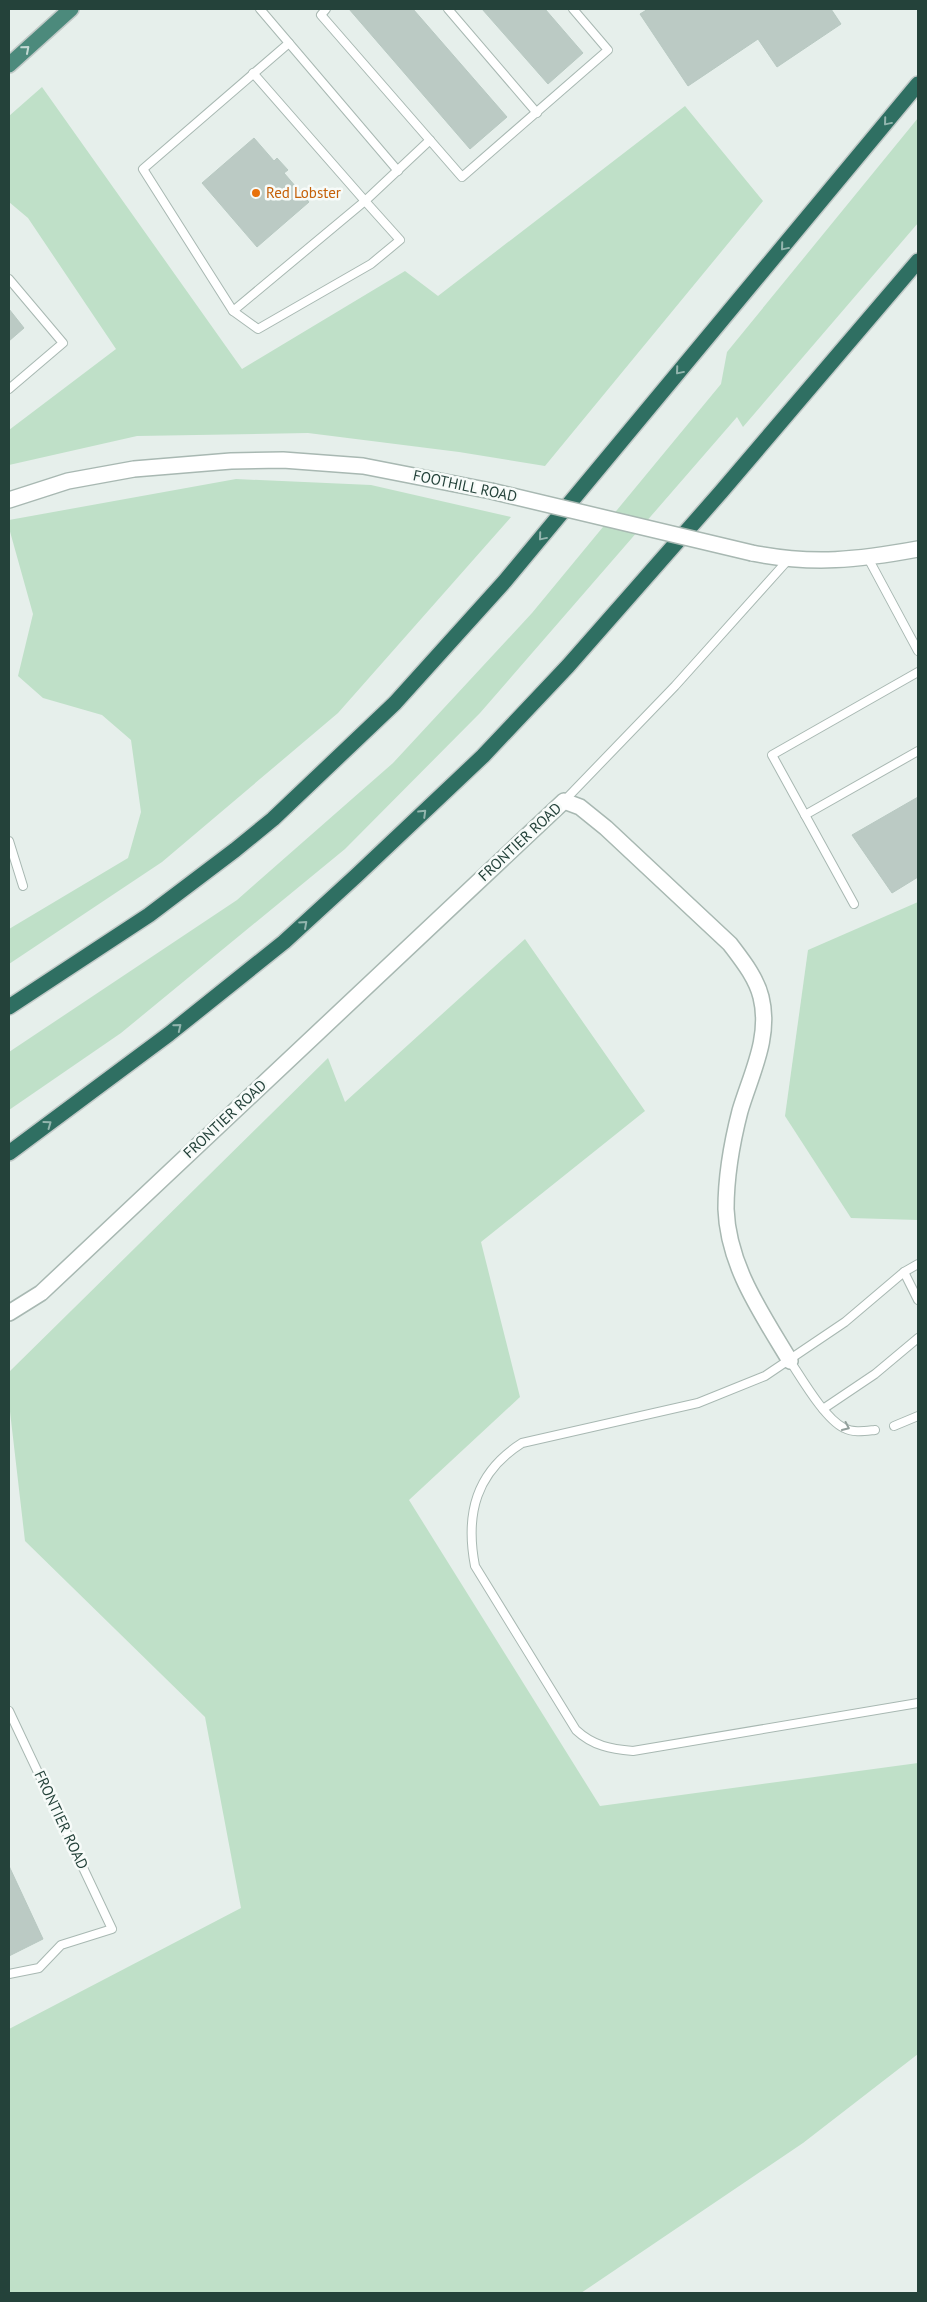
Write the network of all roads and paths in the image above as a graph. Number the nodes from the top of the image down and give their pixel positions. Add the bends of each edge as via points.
1 (71, 9) edge
2 (260, 9) edge
3 (326, 9) edge
4 (448, 9) edge
5 (573, 9) edge
6 (289, 43) junction
7 (9, 65) edge
8 (253, 73) junction
9 (918, 84) edge
10 (538, 113) junction
11 (430, 140) junction
12 (398, 171) junction
13 (365, 201) junction
14 (918, 260) edge
15 (9, 279) edge
16 (233, 311) junction
17 (9, 389) edge
18 (9, 500) edge
19 (918, 549) edge
20 (868, 558) junction
21 (788, 560) junction
22 (918, 651) edge
23 (918, 672) edge
24 (918, 751) edge
25 (564, 801) junction
26 (805, 815) junction
27 (9, 841) edge
28 (23, 886) dead end
29 (854, 904) dead end
30 (9, 1007) edge
31 (9, 1153) edge
32 (918, 1264) edge
33 (904, 1272) junction
34 (918, 1300) edge
35 (9, 1313) edge
36 (918, 1338) edge
37 (790, 1361) junction
38 (823, 1409) junction
39 (918, 1416) edge
40 (894, 1426) dead end
41 (875, 1430) dead end
42 (918, 1703) edge
43 (9, 1711) edge
44 (9, 1974) edge

7 -> 1 highway
2 - 6 lane
3 - 11 lane via 321,15
4 - 10 lane
5 - 10 lane via 608,50
6 - 8 lane
6 - 12 lane
8 - 13 lane
8 - 16 lane via 143,169
9 -> 30 highway via 505,581 395,703 235,850 149,916
10 - 11 lane via 462,177
11 - 12 lane
12 - 13 lane
13 - 16 lane
13 - 16 lane via 400,240 372,264 258,329
31 -> 14 highway via 169,1034 284,942 483,756 568,666 721,492
15 - 17 lane via 63,343
18 - 21 street, FOOTHILL ROAD, bridge via 68,481 134,469 266,460 363,466 491,491
19 - 20 street, FOOTHILL ROAD
20 - 21 street, FOOTHILL ROAD
20 - 22 lane
21 - 25 lane via 682,678
23 - 26 lane via 772,755
24 - 26 lane
25 - 35 street, FRONTIER ROAD via 48,1286
25 - 37 street, FRONTIER ROAD via 580,807 606,828 730,944 747,966 761,996 764,1031 729,1159 726,1209 732,1251 754,1301
26 - 29 lane
27 - 28 lane
32 - 33 lane
33 - 34 lane
33 - 37 lane via 845,1322
36 - 38 lane via 875,1374
37 - 38 lane
37 - 42 lane via 765,1376 698,1403 522,1443 493,1466 482,1484 470,1541 475,1566 576,1730 587,1740 609,1749 634,1751
38 -> 41 lane via 843,1428
39 - 40 lane
43 - 44 lane, FRONTIER ROAD via 112,1929 61,1946 39,1968

